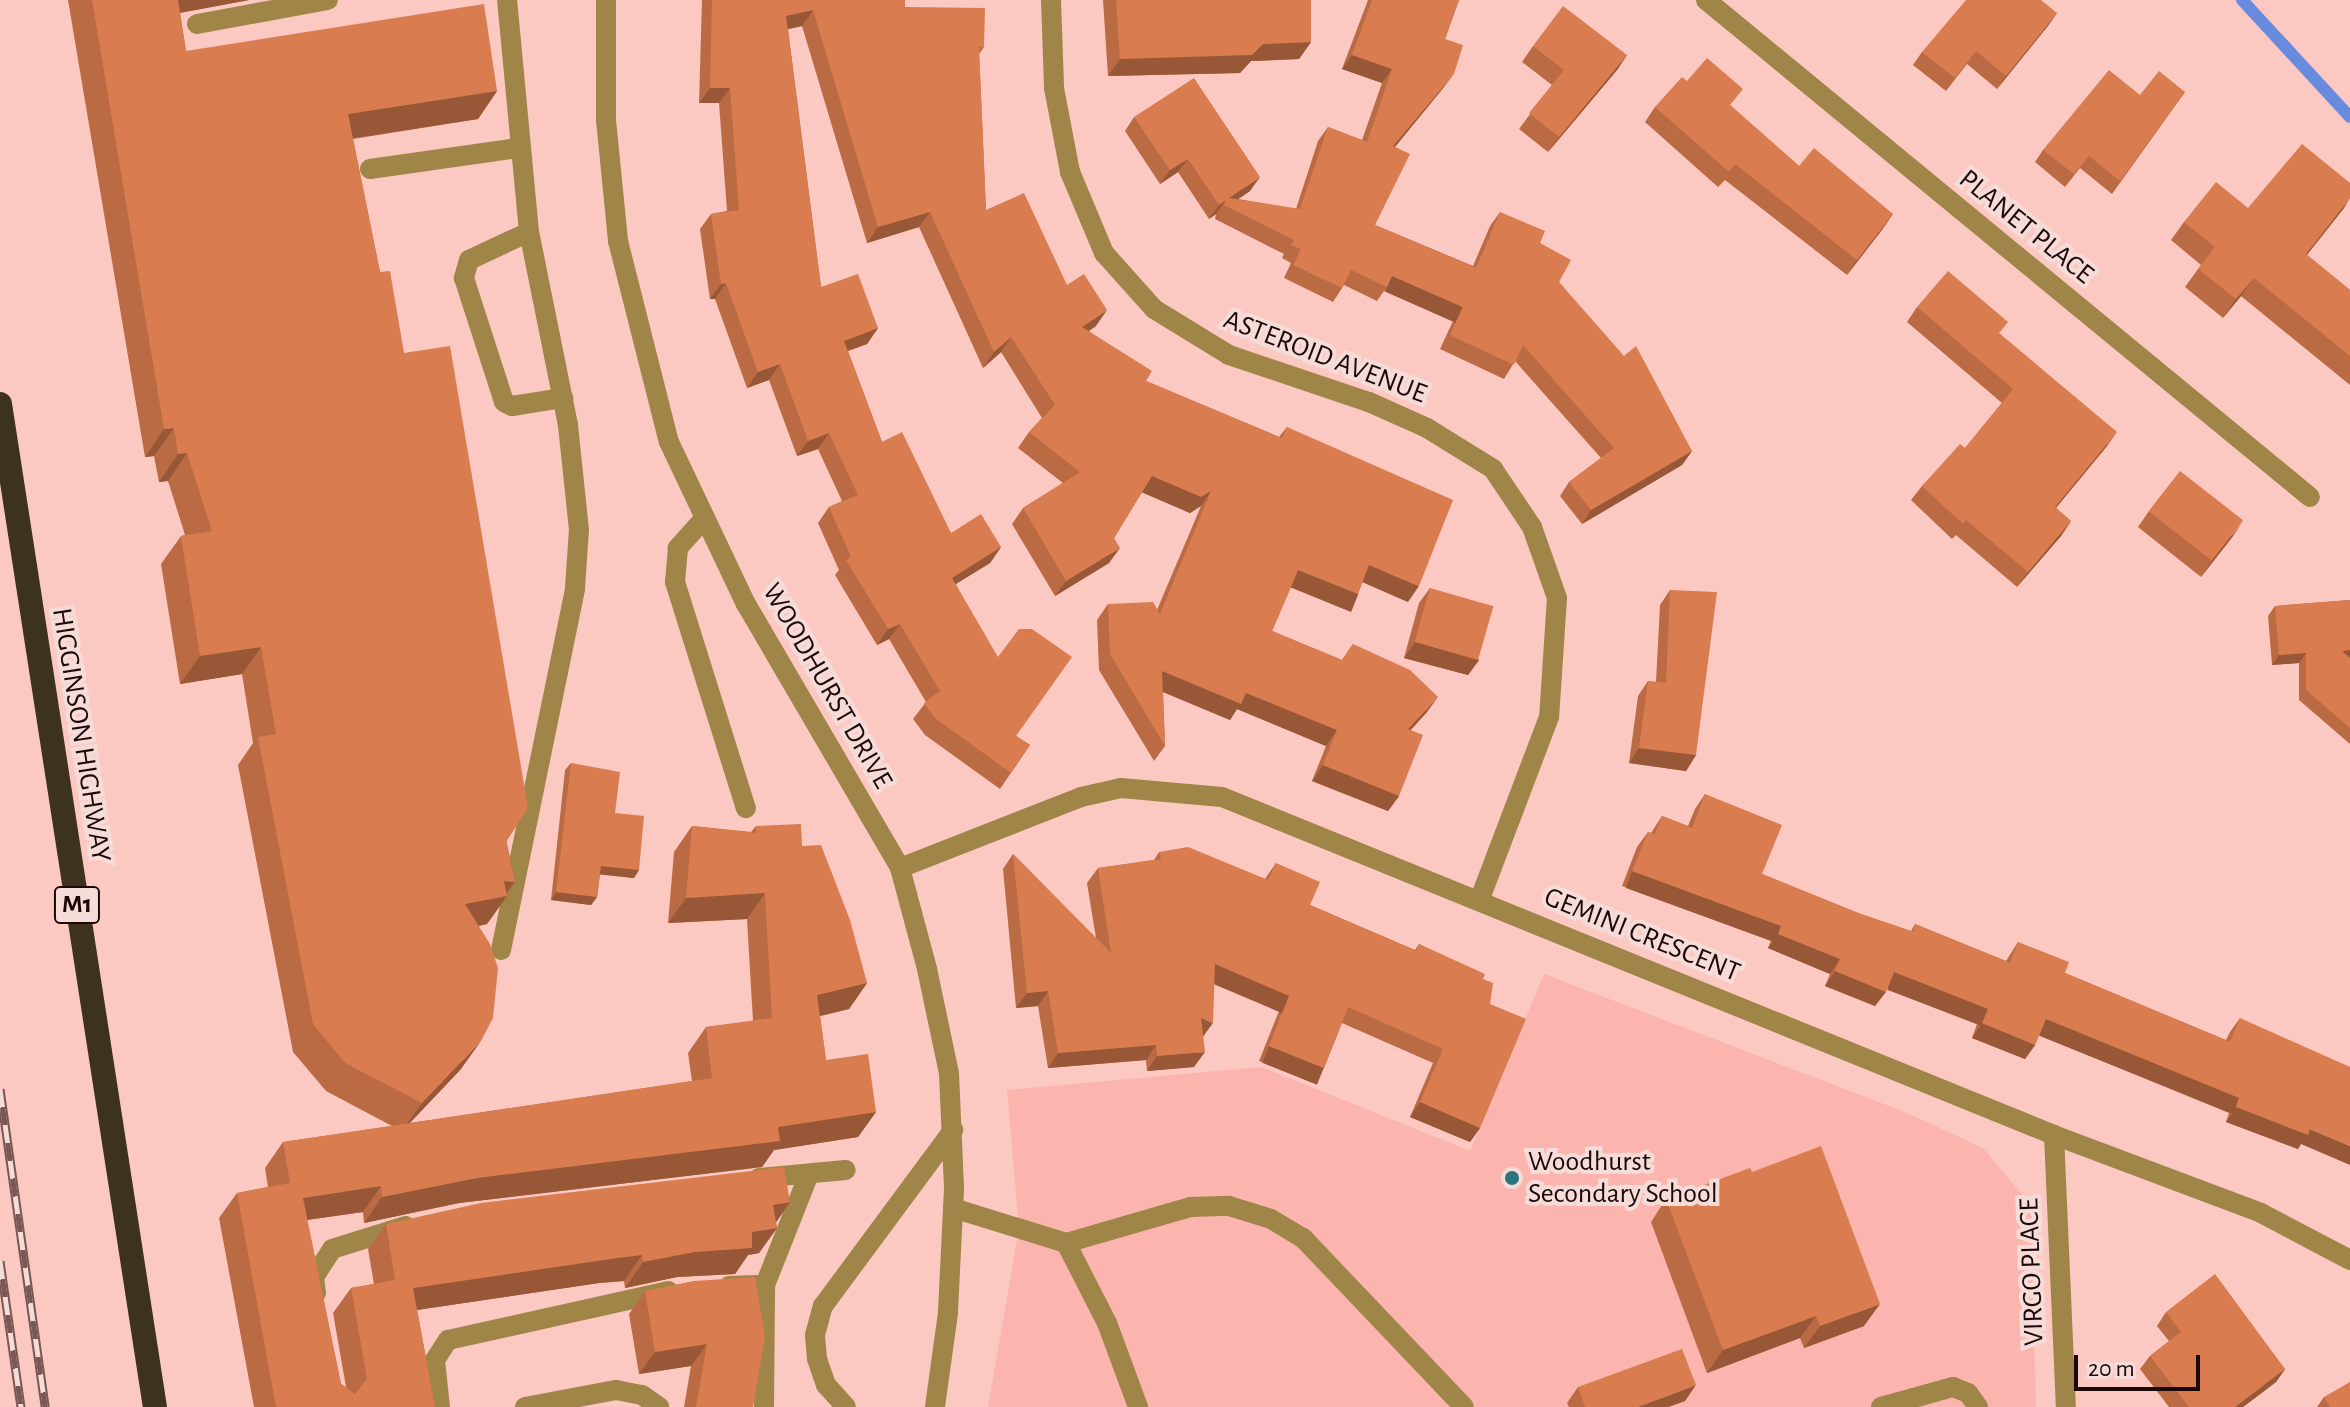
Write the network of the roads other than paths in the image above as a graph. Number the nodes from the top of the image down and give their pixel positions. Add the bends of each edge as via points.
1 (328, 0) edge
2 (507, 0) edge
3 (606, 0) edge
4 (1051, 0) edge
5 (1706, 0) edge
6 (197, 24) dead end
7 (518, 148) junction
8 (370, 169) dead end
9 (529, 232) junction
10 (563, 398) junction
11 (0, 404) edge
12 (2310, 497) dead end
13 (703, 520) junction
14 (746, 808) dead end
15 (900, 868) junction
16 (1480, 899) junction
17 (501, 950) dead end
18 (953, 1130) junction
19 (2054, 1135) junction
20 (846, 1170) dead end
21 (809, 1174) junction
22 (741, 1180) edge
23 (953, 1208) junction
24 (422, 1223) edge
25 (1066, 1243) junction
26 (2350, 1260) edge
27 (765, 1285) junction
28 (320, 1322) edge
29 (155, 1407) edge
30 (440, 1407) edge
31 (525, 1407) edge
32 (659, 1407) edge
33 (764, 1407) edge
34 (846, 1407) edge
35 (935, 1407) edge
36 (1138, 1407) edge
37 (1464, 1407) edge
38 (1881, 1407) edge
39 (1978, 1407) edge
40 (2066, 1407) edge

1 - 6 street
2 - 7 street
3 - 13 street, WOODHURST DRIVE via 606,120 618,241 669,442
4 - 16 street, ASTEROID AVENUE via 1054,88 1070,172 1104,253 1154,309 1229,355 1369,402 1427,428 1493,469 1532,527 1557,598 1549,717
5 - 12 street, PLANET PLACE
7 - 8 street
7 - 9 street
9 - 10 street
9 - 10 street via 469,260 464,278 496,391 504,402 512,406
10 - 17 street via 579,530 575,588
11 - 29 highway, HIGGINSON HIGHWAY / M1
13 - 14 street via 678,548 675,582
13 - 15 street, WOODHURST DRIVE
15 - 16 street, GEMINI CRESCENT via 1081,797 1157,787 1222,797
15 - 18 street, WOODHURST DRIVE via 949,1073
16 - 19 street, GEMINI CRESCENT
18 - 23 street, WOODHURST DRIVE
18 - 34 street via 823,1306 815,1335 817,1359 826,1385
19 - 26 street, GEMINI CRESCENT via 2261,1213
19 - 40 street, VIRGO PLACE
20 - 21 street
21 - 22 street
21 - 27 street
23 - 25 street
23 - 35 street, WOODHURST DRIVE via 948,1313
24 - 28 street via 382,1230 332,1249 314,1277
25 - 36 street via 1107,1323
25 - 37 street via 1191,1207 1229,1206 1271,1219 1303,1238
27 - 30 street via 698,1288 441,1344 435,1360
27 - 33 street
31 - 32 street via 616,1390 642,1395
38 - 39 street via 1953,1387 1968,1393

